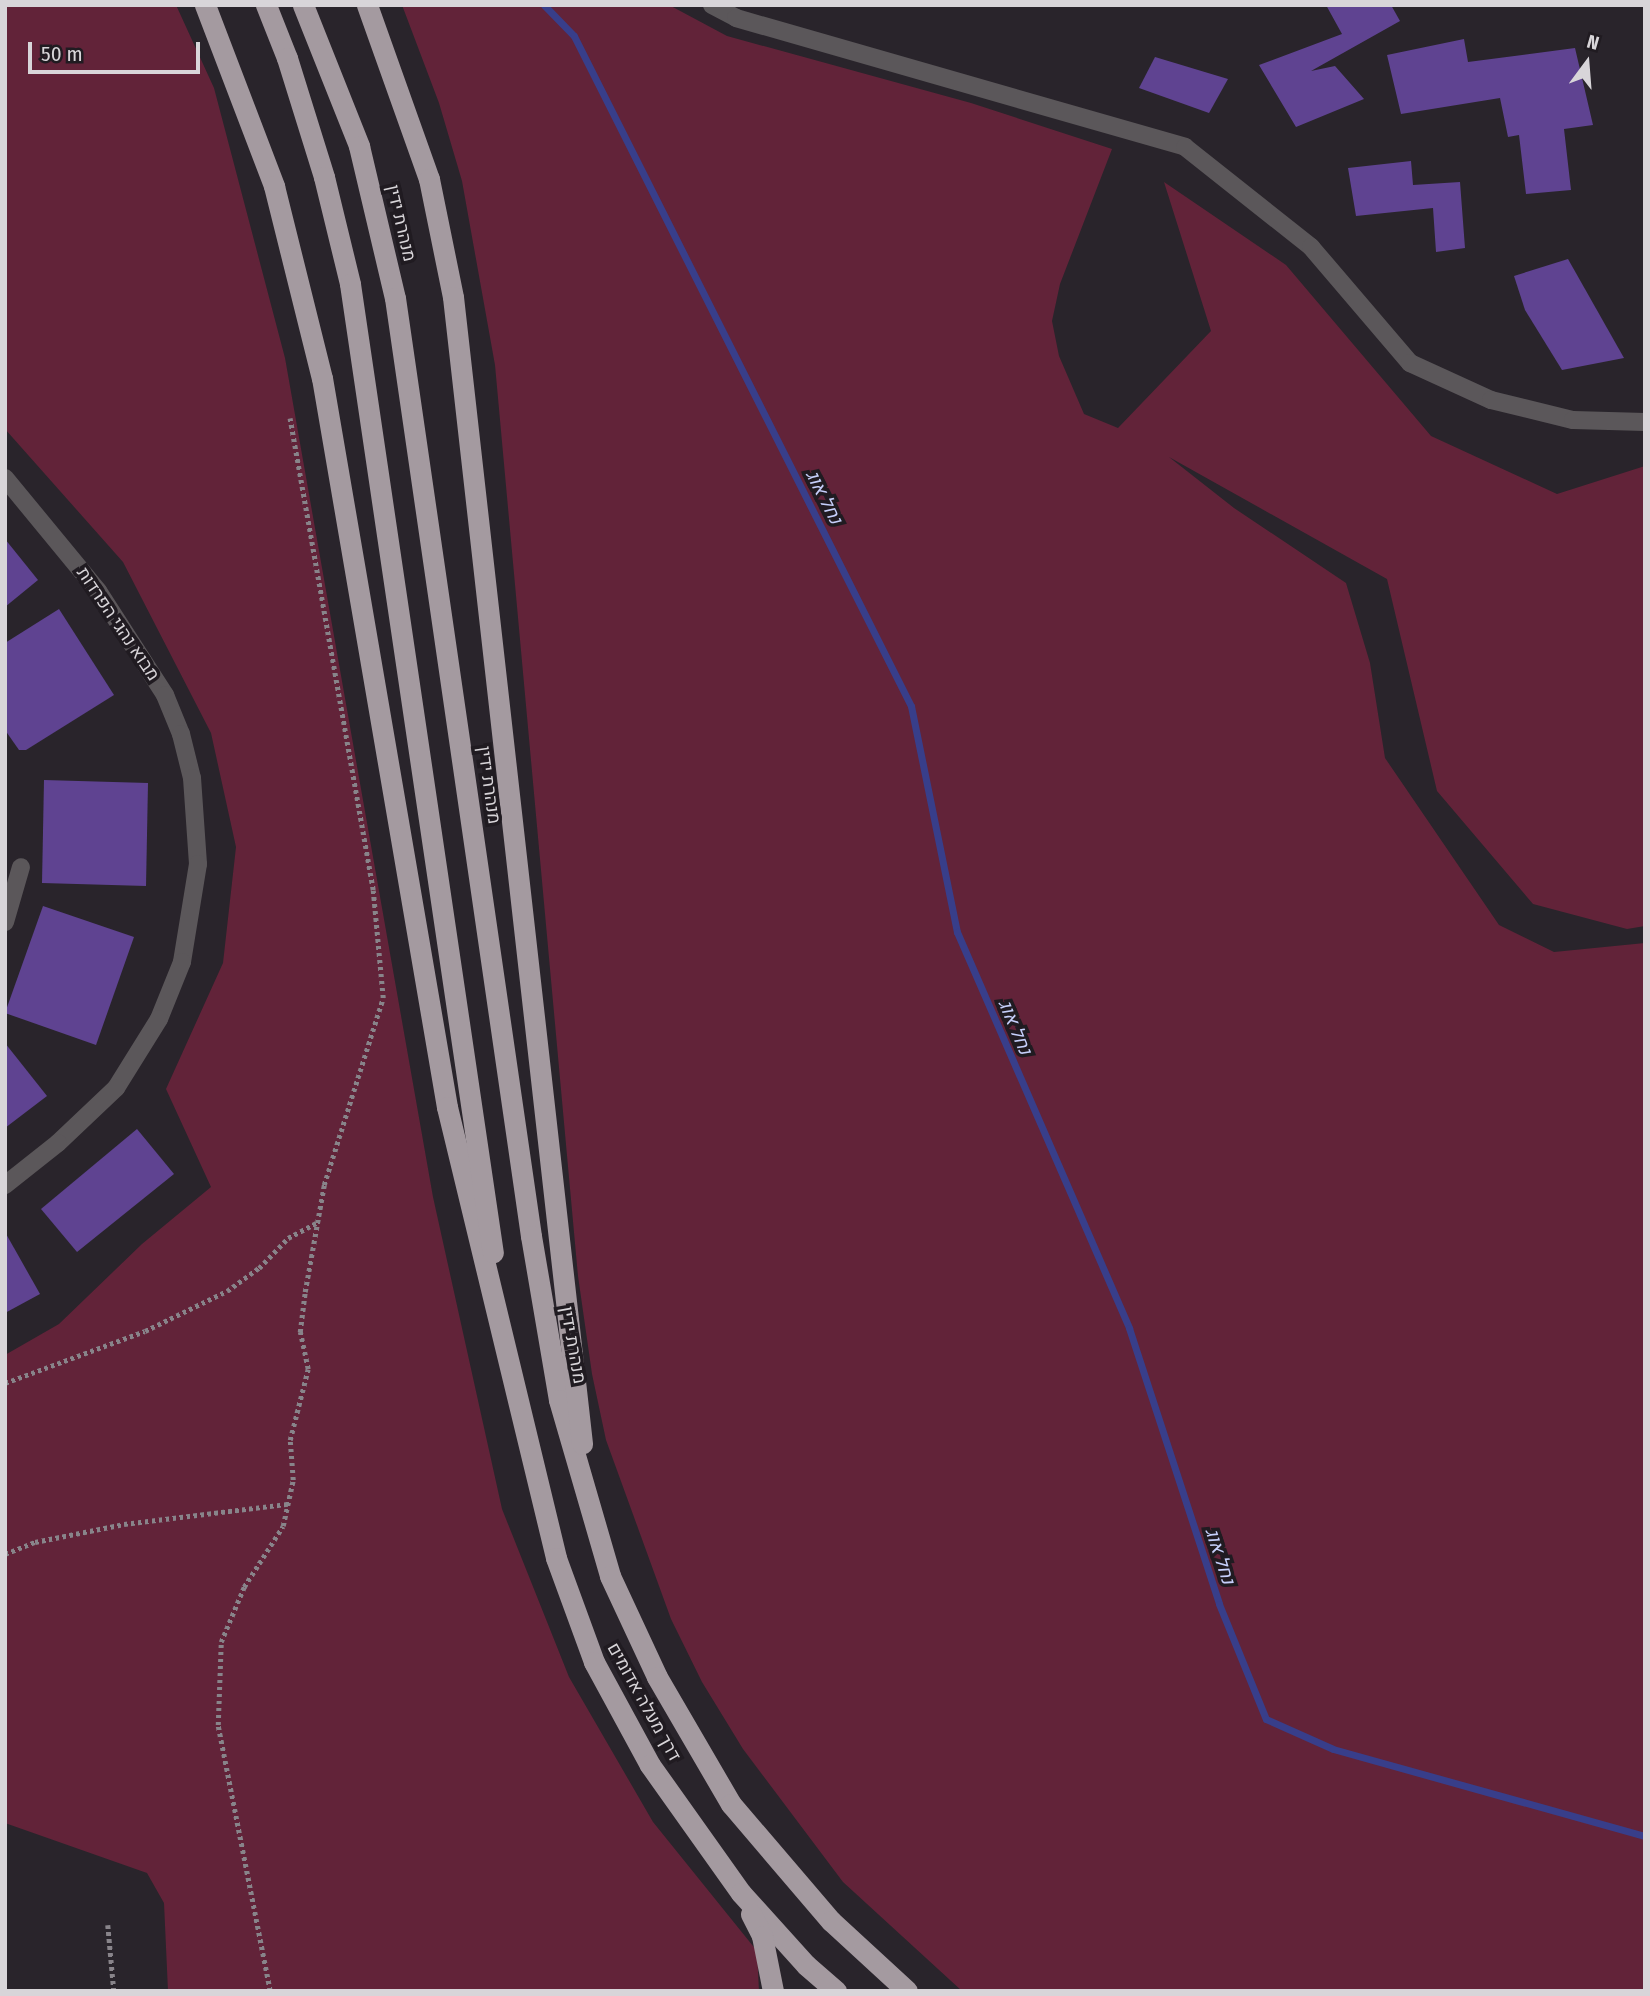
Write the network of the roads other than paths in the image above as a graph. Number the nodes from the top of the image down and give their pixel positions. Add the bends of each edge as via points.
1 (205, 5) edge
2 (266, 5) edge
3 (303, 5) edge
4 (367, 5) edge
5 (712, 5) edge
6 (1645, 422) edge
7 (5, 478) edge
8 (21, 867) dead end
9 (5, 922) edge
10 (5, 1185) edge
11 (505, 1341) junction
12 (610, 1576) junction
13 (741, 1893) junction
14 (773, 1991) edge
15 (836, 1991) edge
16 (907, 1991) edge

1 - 11 highway via 274,186 322,378 447,1107
2 - 11 highway via 324,177 350,285
3 - 12 highway, מנהרת ידין via 359,146 395,298 531,1236 559,1400
4 - 12 highway via 429,179 453,297 584,1458
5 - 6 street via 736,18 1185,147 1311,247 1410,363 1491,400 1573,420
7 - 10 street, מבוא נהגי הפרדות via 99,591 165,695 192,778 198,864 181,962 159,1019 116,1088
8 - 9 street
11 - 13 highway, דרך מעלה אדומים via 556,1558 594,1662 650,1765
12 - 16 highway, דרך מעלה אדומים via 657,1677 731,1804 831,1921
13 - 14 highway via 762,1936
13 - 15 highway, דרך מעלה אדומים

